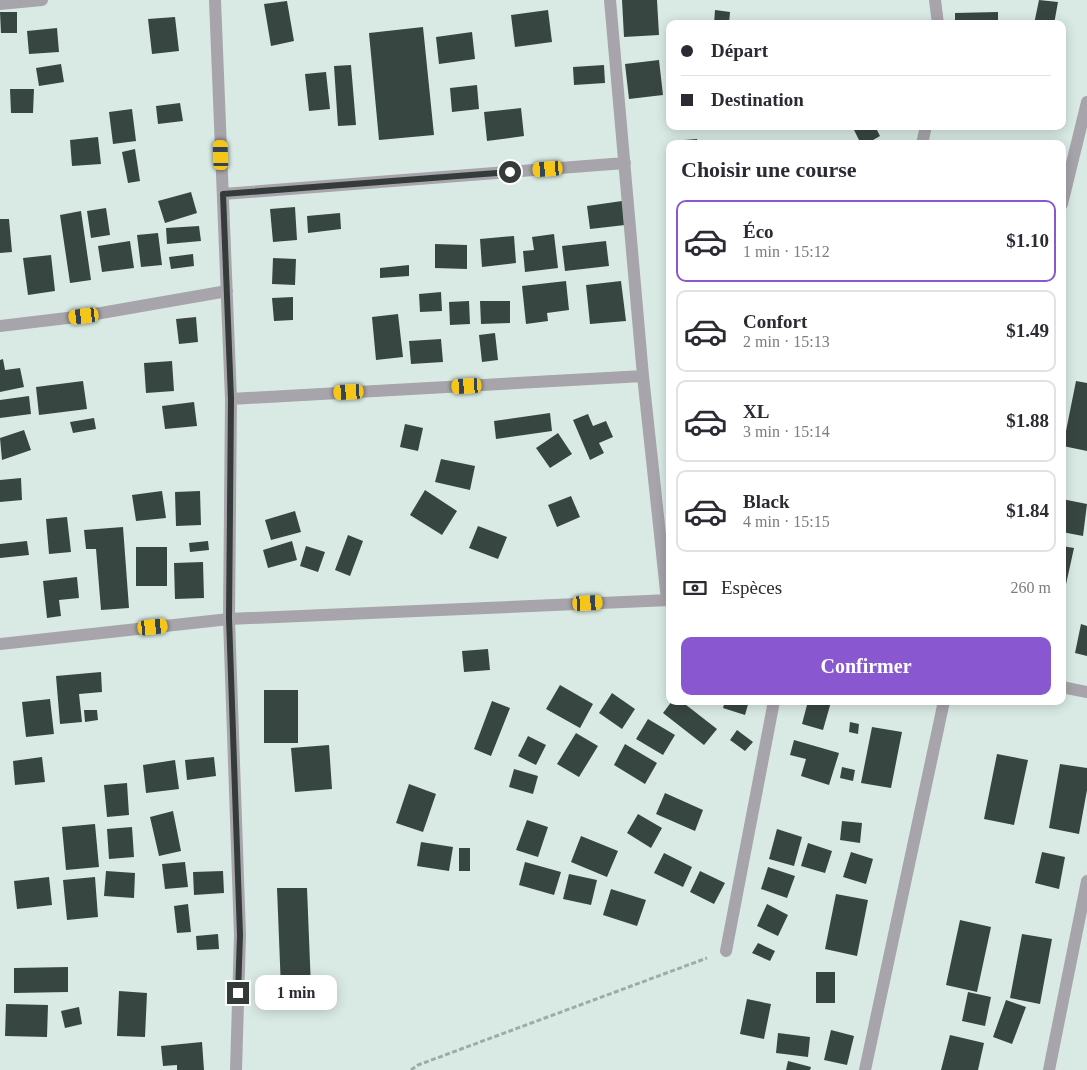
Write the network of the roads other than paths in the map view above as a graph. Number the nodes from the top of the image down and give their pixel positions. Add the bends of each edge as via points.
1 (42, 0) edge
2 (215, 0) edge
3 (610, 0) edge
4 (935, 0) edge
5 (0, 4) edge
6 (938, 20) edge
7 (1087, 102) edge
8 (625, 163) junction
9 (1066, 188) edge
10 (223, 194) junction
11 (227, 291) junction
12 (0, 326) edge
13 (644, 376) junction
14 (231, 399) junction
15 (666, 573) edge
16 (666, 600) edge
17 (229, 618) junction
18 (0, 644) edge
19 (1066, 688) edge
20 (1087, 692) edge
21 (773, 705) edge
22 (943, 705) edge
23 (1087, 881) edge
24 (726, 951) road end
25 (236, 1070) edge
26 (865, 1070) edge
27 (1048, 1070) edge

1 - 5 street
2 - 10 street
3 - 8 street
4 - 6 street
7 - 9 street
8 - 10 street
8 - 13 street
10 - 11 street
11 - 12 street via 84,316
11 - 14 street
13 - 14 street
13 - 15 street
14 - 17 street
16 - 17 street
17 - 18 street
17 - 25 street via 240,935
19 - 20 street
21 - 24 street
22 - 26 street
23 - 27 street

